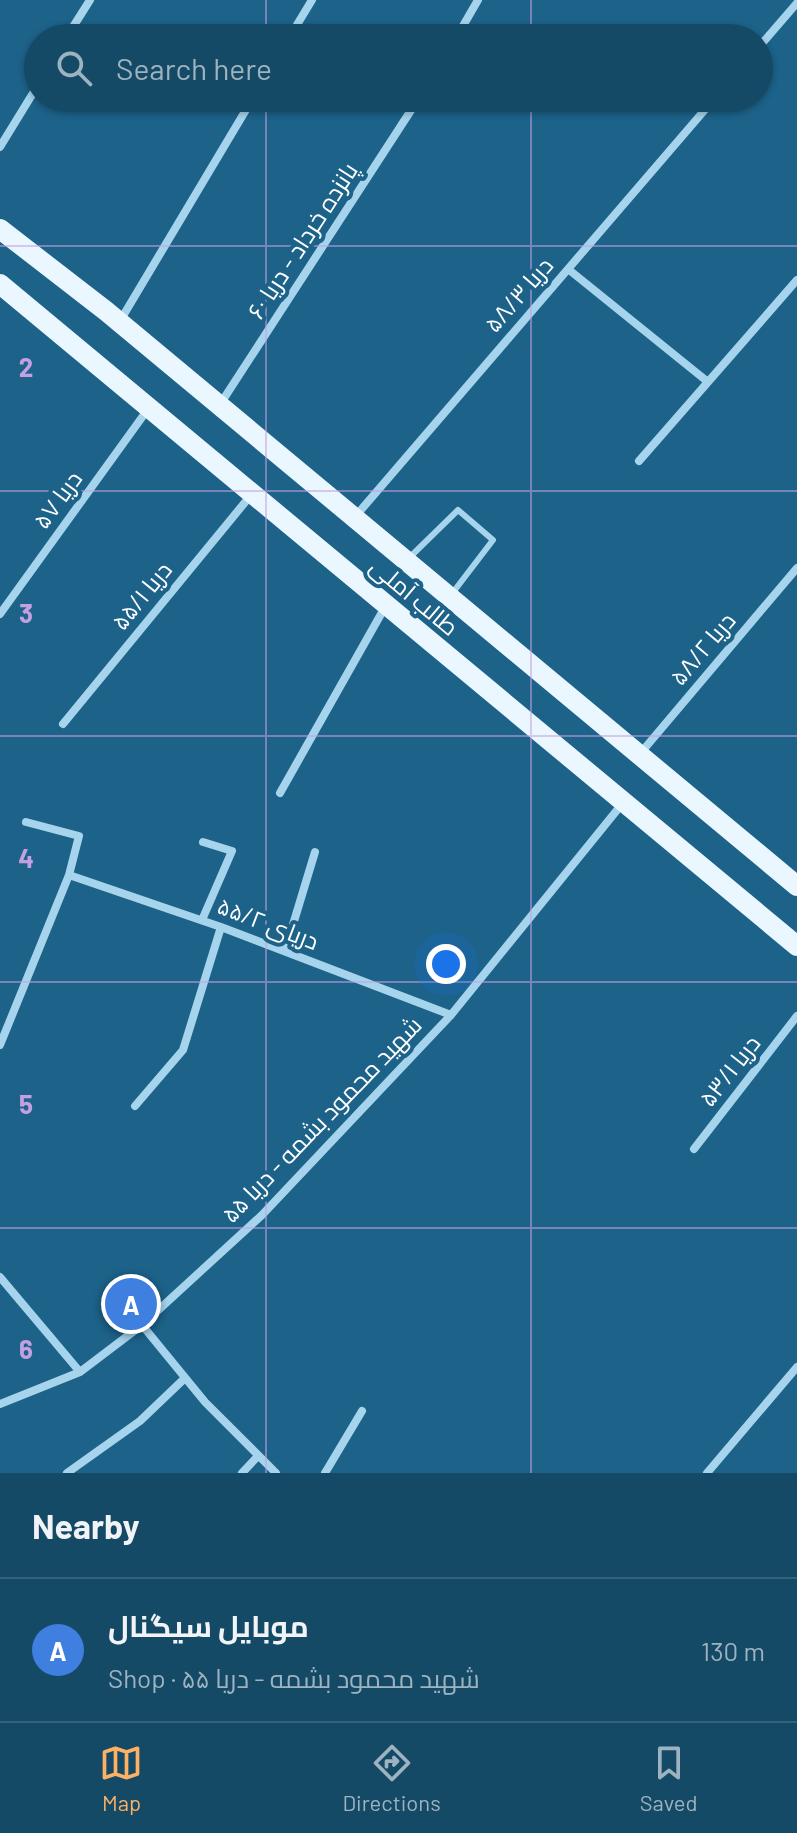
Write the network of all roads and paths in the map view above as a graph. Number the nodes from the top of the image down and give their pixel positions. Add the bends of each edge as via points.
1 (90, 0) edge
2 (312, 0) edge
3 (478, 0) edge
4 (797, 3) edge
5 (75, 24) edge
6 (297, 24) edge
7 (464, 24) edge
8 (773, 31) edge
9 (24, 108) edge
10 (245, 112) edge
11 (410, 112) edge
12 (703, 112) edge
13 (0, 147) edge
14 (0, 229) edge
15 (568, 269) junction
16 (797, 280) edge
17 (0, 284) edge
18 (120, 322) junction
19 (708, 382) junction
20 (219, 406) junction
21 (149, 408) junction
22 (639, 461) dead end
23 (252, 495) junction
24 (354, 519) junction
25 (405, 562) junction
26 (797, 568) edge
27 (448, 598) junction
28 (385, 607) junction
29 (0, 614) edge
30 (63, 724) dead end
31 (639, 755) junction
32 (280, 793) dead end
33 (622, 804) junction
34 (26, 822) dead end
35 (203, 842) dead end
36 (315, 852) dead end
37 (69, 875) junction
38 (797, 886) edge
39 (202, 920) junction
40 (221, 927) junction
41 (797, 946) edge
42 (285, 951) junction
43 (451, 1015) junction
44 (797, 1016) edge
45 (0, 1045) edge
46 (135, 1106) dead end
47 (694, 1149) dead end
48 (0, 1277) edge
49 (142, 1325) junction
50 (797, 1367) edge
51 (80, 1372) junction
52 (185, 1378) junction
53 (0, 1404) edge
54 (362, 1411) dead end
55 (258, 1456) junction
56 (67, 1473) edge
57 (242, 1473) edge
58 (276, 1473) edge
59 (325, 1473) edge
60 (707, 1473) edge

1 - 5 street
2 - 6 street
3 - 7 street
4 - 8 street
9 - 13 street
10 - 18 street
11 - 20 street, پانزده خرداد - دریا ۶۰
12 - 15 street, دریا ۵۸/۳
14 - 18 main road, طالب آملی
15 - 19 street
15 - 24 street, دریا ۵۸/۳
16 - 19 street
17 - 21 main road, طالب آملی
18 - 20 main road, طالب آملی
19 - 22 street
20 - 24 main road, طالب آملی
21 - 23 main road, طالب آملی
21 - 29 street, دریا ۵۷
23 - 28 main road, طالب آملی
23 - 30 street, دریا ۵۵/۱
24 - 25 main road, طالب آملی
25 - 27 main road, طالب آملی
25 - 27 lane via 458,510 493,540
26 - 31 street, دریا ۵۸/۲
27 - 31 main road, طالب آملی
28 - 32 street
28 - 33 main road, طالب آملی
31 - 38 main road, طالب آملی
33 - 41 main road, طالب آملی
33 - 43 street, شهید محمود بشمه - دریا ۵۵
34 - 37 street via 79,836
35 - 39 street via 232,851
36 - 42 street
37 - 39 street, دریای ۵۵/۲
37 - 45 street
39 - 40 street, دریای ۵۵/۲
40 - 42 street, دریای ۵۵/۲
40 - 46 street via 183,1050
42 - 43 street, دریای ۵۵/۲
43 - 49 street, شهید محمود بشمه - دریا ۵۵ via 262,1215
44 - 47 street, دریا ۵۳/۱
48 - 51 street
49 - 51 street, شهید محمود بشمه - دریا ۵۵
49 - 52 street
50 - 60 street
51 - 53 street, شهید محمود بشمه - دریا ۵۵
52 - 55 street
52 - 56 street via 140,1421
54 - 59 street
55 - 57 street
55 - 58 street

